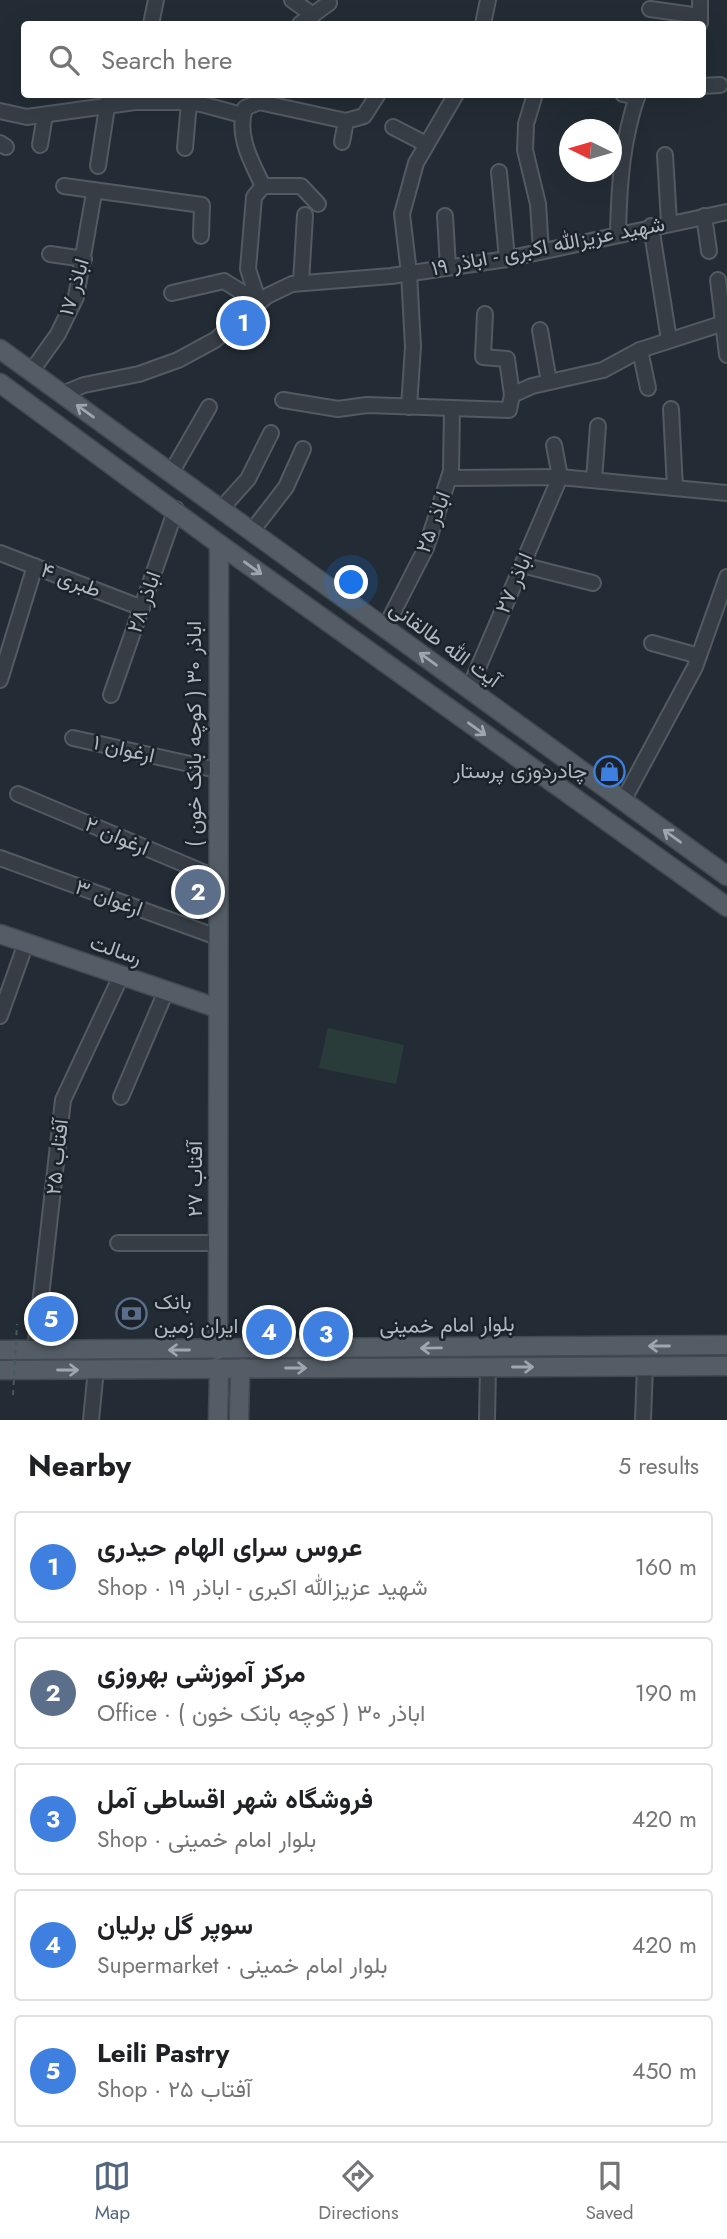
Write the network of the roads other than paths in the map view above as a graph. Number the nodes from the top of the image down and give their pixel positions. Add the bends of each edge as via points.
1 (156, 0) edge
2 (292, 0) edge
3 (488, 0) edge
4 (700, 0) edge
5 (330, 3) dead end
6 (651, 4) edge
7 (313, 15) junction
8 (700, 20) edge
9 (151, 21) edge
10 (304, 21) edge
11 (484, 21) edge
12 (720, 85) dead end
13 (706, 86) edge
14 (152, 98) edge
15 (375, 98) edge
16 (454, 98) edge
17 (534, 98) edge
18 (632, 98) edge
19 (108, 101) edge
20 (189, 103) junction
21 (249, 105) edge
22 (0, 111) edge
23 (45, 115) junction
24 (346, 121) junction
25 (393, 127) dead end
26 (342, 142) dead end
27 (426, 144) junction
28 (40, 145) dead end
29 (186, 148) dead end
30 (665, 155) dead end
31 (98, 166) dead end
32 (499, 172) dead end
33 (262, 186) junction
34 (64, 187) dead end
35 (94, 193) junction
36 (318, 204) dead end
37 (727, 212) edge
38 (305, 215) dead end
39 (444, 216) dead end
40 (704, 216) junction
41 (669, 222) junction
42 (651, 226) junction
43 (618, 233) junction
44 (201, 236) dead end
45 (541, 251) junction
46 (709, 251) dead end
47 (50, 254) dead end
48 (84, 259) junction
49 (507, 259) junction
50 (448, 267) junction
51 (409, 273) junction
52 (718, 280) dead end
53 (301, 283) junction
54 (172, 293) dead end
55 (259, 303) junction
56 (485, 314) dead end
57 (726, 323) edge
58 (540, 330) dead end
59 (669, 340) junction
60 (0, 349) edge
61 (639, 350) junction
62 (727, 355) edge
63 (31, 372) junction
64 (549, 382) junction
65 (0, 383) edge
66 (648, 388) dead end
67 (62, 394) junction
68 (512, 394) junction
69 (283, 400) dead end
70 (209, 407) dead end
71 (408, 407) junction
72 (452, 409) junction
73 (671, 409) dead end
74 (598, 426) dead end
75 (271, 433) dead end
76 (120, 437) junction
77 (554, 445) dead end
78 (303, 449) dead end
79 (105, 459) junction
80 (171, 473) junction
81 (560, 477) junction
82 (449, 478) junction
83 (594, 480) junction
84 (675, 488) junction
85 (727, 493) edge
86 (155, 495) junction
87 (176, 509) junction
88 (221, 509) junction
89 (252, 531) junction
90 (219, 544) junction
91 (0, 553) edge
92 (522, 565) junction
93 (35, 566) junction
94 (727, 577) edge
95 (593, 583) dead end
96 (142, 608) junction
97 (385, 628) junction
98 (652, 643) dead end
99 (699, 656) junction
100 (0, 680) edge
101 (469, 689) junction
102 (111, 695) dead end
103 (73, 738) dead end
104 (217, 770) junction
105 (18, 794) dead end
106 (623, 801) junction
107 (0, 858) edge
108 (727, 876) edge
109 (217, 878) junction
110 (727, 907) edge
111 (0, 934) edge
112 (217, 937) junction
113 (26, 943) junction
114 (121, 976) junction
115 (166, 991) junction
116 (217, 1008) junction
117 (0, 1016) edge
118 (121, 1097) dead end
119 (118, 1243) dead end
120 (217, 1243) junction
121 (727, 1345) edge
122 (574, 1346) junction
123 (0, 1350) edge
124 (35, 1350) junction
125 (218, 1350) junction
126 (645, 1366) junction
127 (727, 1366) edge
128 (488, 1367) junction
129 (574, 1367) junction
130 (215, 1368) junction
131 (243, 1368) junction
132 (96, 1369) junction
133 (0, 1370) edge
134 (91, 1420) edge
135 (218, 1420) edge
136 (239, 1420) edge
137 (487, 1420) edge
138 (643, 1420) edge

1 - 9 street
2 - 7 street
3 - 11 street
4 - 8 street
5 - 7 street
6 - 8 street
7 - 10 street
12 - 13 street
14 - 19 street
14 - 20 street
15 - 24 street via 364,116
16 - 27 street
17 - 45 street via 525,150 538,204
18 - 43 street via 619,173
19 - 23 street
19 - 31 street
20 - 21 street
20 - 29 street
21 - 24 street via 258,102
21 - 33 street via 240,122
22 - 23 street via 27,117
23 - 28 street
24 - 26 street
25 - 27 street
27 - 51 street via 402,214
30 - 41 street
32 - 49 street
33 - 36 street via 301,186
33 - 55 street via 254,197 248,269
34 - 35 street
35 - 44 street via 202,205
35 - 48 street, اباذر ۱۷
37 - 40 street, شهید عزیزالله اکبری - اباذر ۱۹
38 - 53 street
39 - 50 street
40 - 41 street, شهید عزیزالله اکبری - اباذر ۱۹
40 - 46 street
41 - 42 street, شهید عزیزالله اکبری - اباذر ۱۹
42 - 43 street, شهید عزیزالله اکبری - اباذر ۱۹
42 - 59 street
43 - 45 street, شهید عزیزالله اکبری - اباذر ۱۹
45 - 49 street, شهید عزیزالله اکبری - اباذر ۱۹
47 - 48 street
48 - 63 street, اباذر ۱۷ via 76,297
49 - 50 street, شهید عزیزالله اکبری - اباذر ۱۹
50 - 51 street, شهید عزیزالله اکبری - اباذر ۱۹
51 - 53 street, شهید عزیزالله اکبری - اباذر ۱۹
51 - 71 street via 413,347
52 - 57 street
53 - 55 street, شهید عزیزالله اکبری - اباذر ۱۹
54 - 55 street via 224,281
55 - 67 street, شهید عزیزالله اکبری - اباذر ۱۹ via 215,340 178,360
56 - 68 street via 483,357 507,359
57 - 59 street
57 - 62 street
58 - 64 street
59 - 61 street
60 - 63 main road, آیت الله طالقانی
61 - 64 street via 603,370
61 - 66 street
63 - 67 main road, آیت الله طالقانی
64 - 68 street
65 - 79 main road
76 -> 67 main road, آیت الله طالقانی
68 - 72 street via 509,410
69 - 71 street via 338,409
70 - 80 street
71 - 72 street
72 - 82 street, اباذر ۲۵
73 - 84 street
74 - 83 street
75 - 88 street via 248,479
76 - 79 main road via 123,453
76 - 80 main road, آیت الله طالقانی
77 - 81 street
78 - 89 street via 286,487
79 - 86 main road
80 - 86 main road via 155,477
80 - 88 main road, آیت الله طالقانی
81 - 82 street
81 - 83 street
81 - 92 street, اباذر ۲۷
82 - 97 street, اباذر ۲۵ via 426,548
83 - 84 street
84 - 85 street
86 - 87 main road
87 - 90 main road
87 - 96 street, اباذر ۲۸
88 - 89 main road, آیت الله طالقانی
89 - 97 main road, آیت الله طالقانی
90 - 104 main road, اباذر ۳۰ ( کوچه بانک خون )
90 -> 110 main road
91 - 93 street, طبری ۴
92 - 95 street
92 - 101 street, اباذر ۲۷
93 - 96 street, طبری ۴
93 - 100 street
94 - 99 street
96 - 102 street, اباذر ۲۸
101 -> 97 main road, آیت الله طالقانی
98 - 99 street
99 - 106 street
101 - 106 main road, آیت الله طالقانی
103 - 104 street, ارغوان ۱
104 - 109 main road, اباذر ۳۰ ( کوچه بانک خون )
105 - 109 street, ارغوان ۲
108 -> 106 main road, آیت الله طالقانی
107 - 112 street, ارغوان ۳
109 - 112 main road, اباذر ۳۰ ( کوچه بانک خون )
111 - 113 main road, رسالت
112 - 116 main road, اباذر ۳۰ ( کوچه بانک خون )
113 - 114 main road, رسالت
113 - 117 street
114 - 115 main road, رسالت
114 - 124 street, آفتاب ۲۵ via 63,1100
115 - 116 main road, رسالت
115 - 118 street
116 - 120 main road, آفتاب ۲۷
119 - 120 street
120 - 125 main road, آفتاب ۲۷
121 -> 122 main road, بلوار امام خمینی
122 -> 125 main road, بلوار امام خمینی
122 - 129 main road
123 - 124 main road, بلوار امام خمینی
125 -> 124 main road, بلوار امام خمینی
126 - 127 main road
126 - 129 main road
126 - 138 street
128 -> 129 main road
131 -> 128 main road
128 - 137 street
130 - 131 main road
130 - 132 main road
130 - 135 main road via 219,1375
131 - 136 main road
133 -> 132 main road
132 - 134 street

